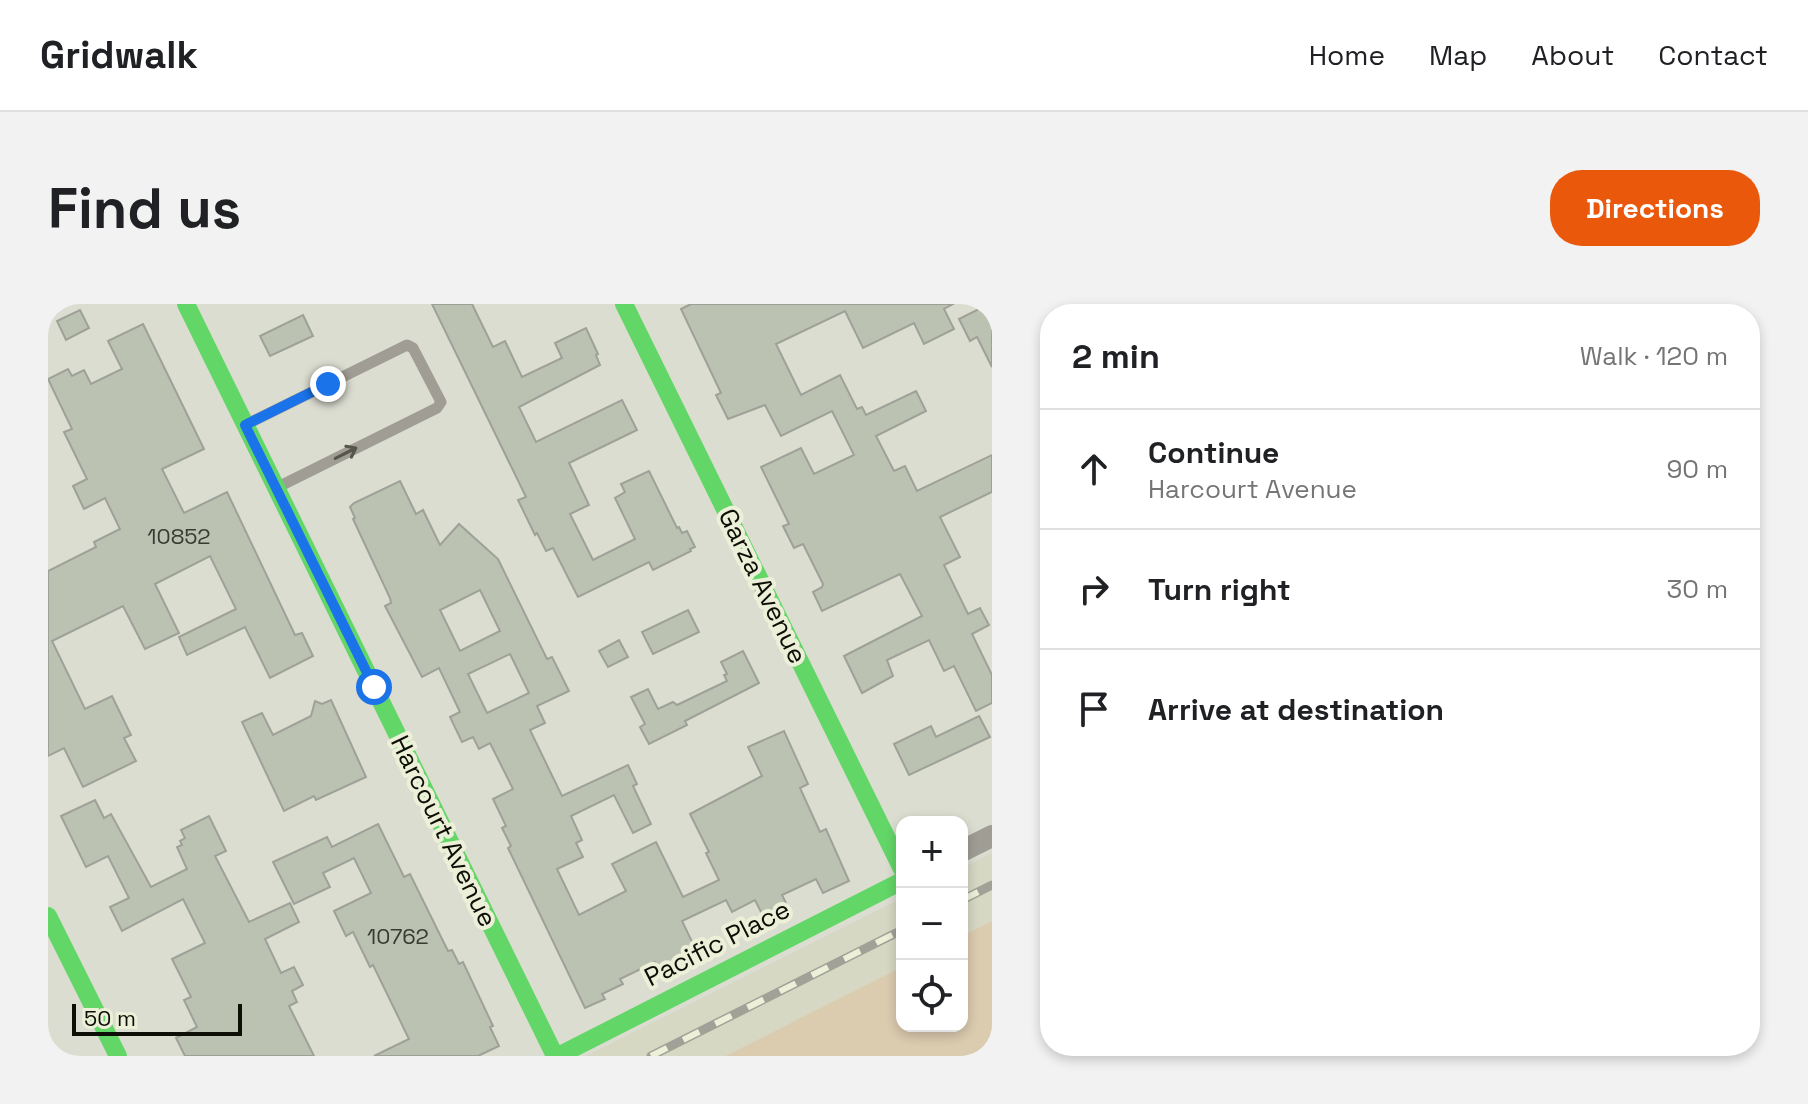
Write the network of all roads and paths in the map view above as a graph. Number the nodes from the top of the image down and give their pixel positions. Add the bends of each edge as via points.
1 (186, 304) edge
2 (624, 304) edge
3 (245, 425) junction
4 (276, 488) junction
5 (992, 836) edge
6 (968, 848) edge
7 (896, 857) edge
8 (896, 884) edge
9 (48, 916) edge
10 (118, 1056) edge
11 (556, 1056) edge

1 - 3 street, Harcourt Avenue
2 - 7 street, Garza Avenue
3 - 4 street, Harcourt Avenue
4 -> 3 lane via 441,402 407,345
4 - 11 street, Harcourt Avenue
5 - 6 street
8 - 11 street, Pacific Place
9 - 10 street

